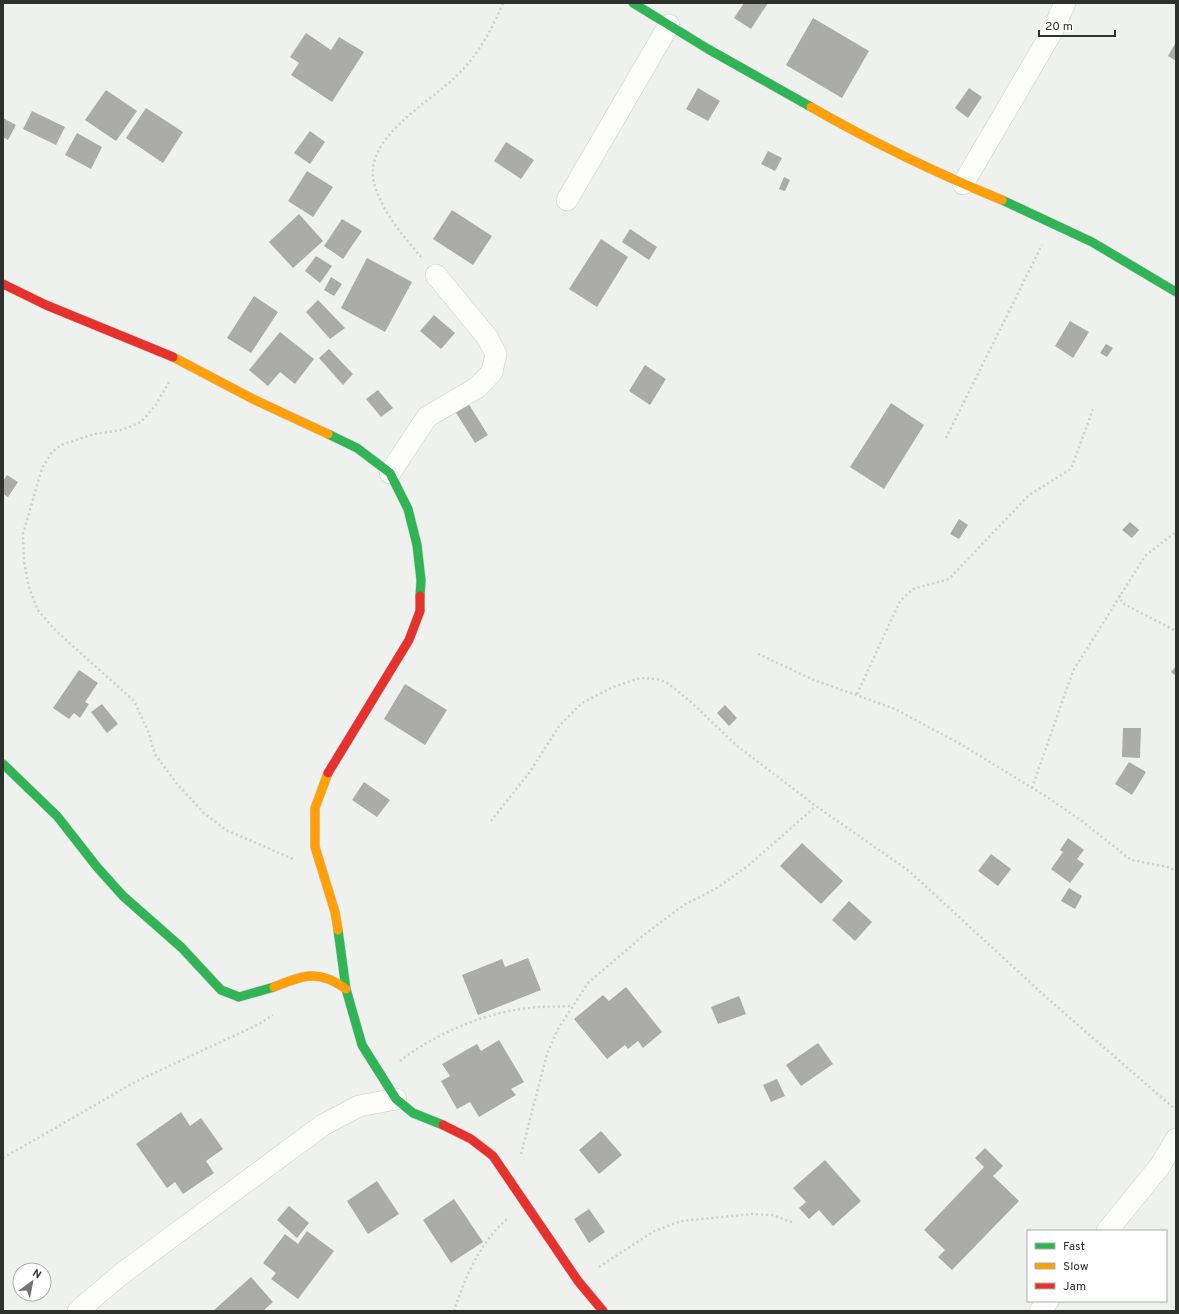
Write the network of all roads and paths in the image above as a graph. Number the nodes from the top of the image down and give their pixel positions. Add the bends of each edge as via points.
1 (503, 3) edge
2 (633, 3) edge
3 (1065, 3) edge
4 (669, 25) junction
5 (963, 184) junction
6 (567, 200) dead end
7 (1052, 223) junction
8 (436, 275) joint
9 (3, 284) edge
10 (1176, 292) edge
11 (181, 360) junction
12 (1093, 409) dead end
13 (946, 438) dead end
14 (390, 473) junction
15 (1176, 532) edge
16 (1119, 595) junction
17 (1176, 631) edge
18 (758, 654) dead end
19 (857, 694) junction
20 (3, 764) edge
21 (1032, 788) junction
22 (816, 806) junction
23 (491, 821) dead end
24 (1176, 871) edge
25 (322, 872) junction
26 (346, 989) junction
27 (572, 1006) junction
28 (278, 1012) dead end
29 (380, 1076) junction
30 (396, 1099) junction
31 (1176, 1110) edge
32 (1176, 1139) edge
33 (3, 1158) edge
34 (512, 1183) junction
35 (525, 1203) junction
36 (794, 1223) dead end
37 (1108, 1230) edge
38 (578, 1281) junction
39 (1047, 1302) edge
40 (78, 1311) edge
41 (454, 1311) edge
42 (603, 1311) edge
43 (1040, 1311) edge

1 - 8 path via 486,37 468,63 453,79 421,103 381,144 373,162 374,182 384,205 406,240
2 - 4 street
3 - 5 street via 1052,32
4 - 5 street via 846,127
4 - 6 street
5 - 7 street
7 - 10 street via 1092,242
7 - 13 path
8 - 14 street via 487,337 496,354 492,372 478,387 427,417
9 - 11 street via 46,305
11 - 14 street via 255,400 357,448
11 - 25 path via 155,406 141,422 122,430 94,434 61,445 52,452 42,468 24,534 24,562 29,587 37,609 55,630 134,701 155,754 177,784 205,814 226,830
12 - 19 path via 1071,469 1029,495 949,579 913,589 900,601
14 - 25 street via 408,510 417,545 421,580 420,610 409,640 329,771 315,808 315,847
15 - 16 path via 1146,556
16 - 17 path via 1122,603
16 - 21 path via 1073,671
18 - 19 path via 814,680
19 - 21 path via 895,709 964,746
20 - 26 street via 57,816 96,868 123,896 182,948 220,990 239,998 311,976 323,976
21 - 24 path via 1082,821 1131,860
22 - 23 path via 736,745 666,682 640,678 613,687 582,703 560,725 529,772
22 - 27 path via 749,865 717,888 684,905 645,934 588,983
22 - 31 path via 910,871 1046,998
25 - 26 street via 335,912
26 - 29 street via 362,1045
27 - 29 path via 528,1008 474,1020 410,1053
27 - 34 path via 547,1054
28 - 33 path via 259,1024 135,1082
29 - 30 street
30 - 34 street via 413,1113 471,1139 493,1156
30 - 40 street via 358,1106 323,1125 120,1275
32 - 37 street via 1160,1166
34 - 35 street
35 - 38 street
35 - 41 path via 504,1221 484,1247 462,1286
36 - 38 path via 772,1216 753,1214 681,1222 654,1231
38 - 42 street
39 - 43 street

